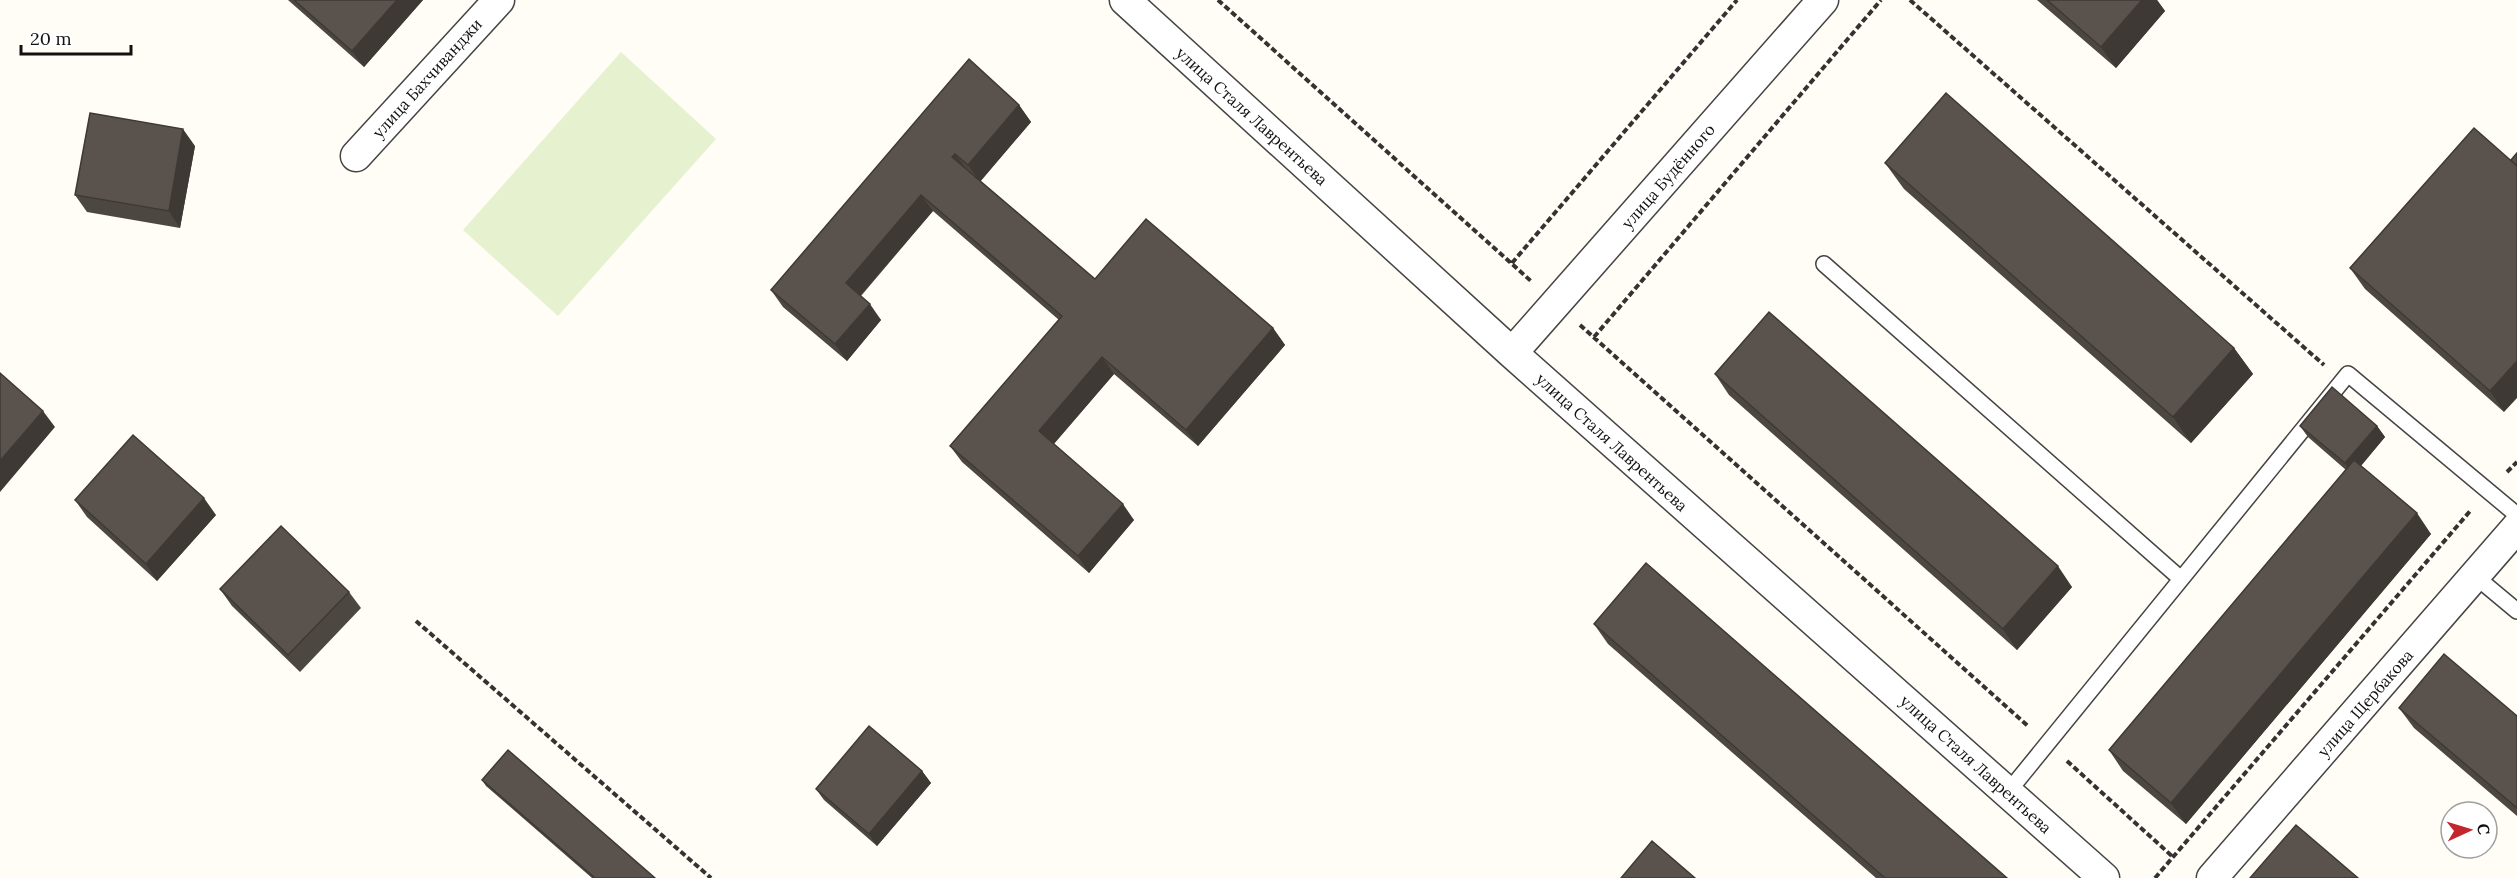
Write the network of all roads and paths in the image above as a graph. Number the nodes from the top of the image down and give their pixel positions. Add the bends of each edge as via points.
1 (499, 0) edge
2 (1125, 0) edge
3 (1218, 0) edge
4 (1737, 0) edge
5 (1823, 0) edge
6 (1881, 0) edge
7 (1910, 0) edge
8 (356, 156) dead end
9 (1512, 263) junction
10 (1824, 264) dead end
11 (1556, 303) junction
12 (1594, 337) junction
13 (1512, 353) junction
14 (2342, 381) junction
15 (2472, 509) dead end
16 (2517, 515) edge
17 (2517, 527) edge
18 (2475, 576) junction
19 (2181, 579) junction
20 (2517, 612) edge
21 (416, 621) dead end
22 (2047, 744) junction
23 (2008, 792) junction
24 (2174, 856) junction
25 (711, 878) edge
26 (2104, 878) edge
27 (2155, 878) edge
28 (2212, 878) edge

1 - 8 street, улица Бахчиванджи
2 - 13 street, улица Сталя Лаврентьева
3 - 9 path
4 - 9 path
5 - 11 street, улица Будённого
6 - 12 path
7 - 14 path
9 - 11 path
10 - 19 lane
11 - 12 path
11 - 13 street, улица Будённого
12 - 22 path
13 - 23 street, улица Сталя Лаврентьева
14 - 16 lane via 2348,374
14 - 19 lane
15 - 24 path
17 - 18 street, улица Щербакова
18 - 20 lane
18 - 28 street, улица Щербакова
19 - 22 lane
21 - 25 path
22 - 23 lane
22 - 24 path
23 - 26 street, улица Сталя Лаврентьева
24 - 27 path

